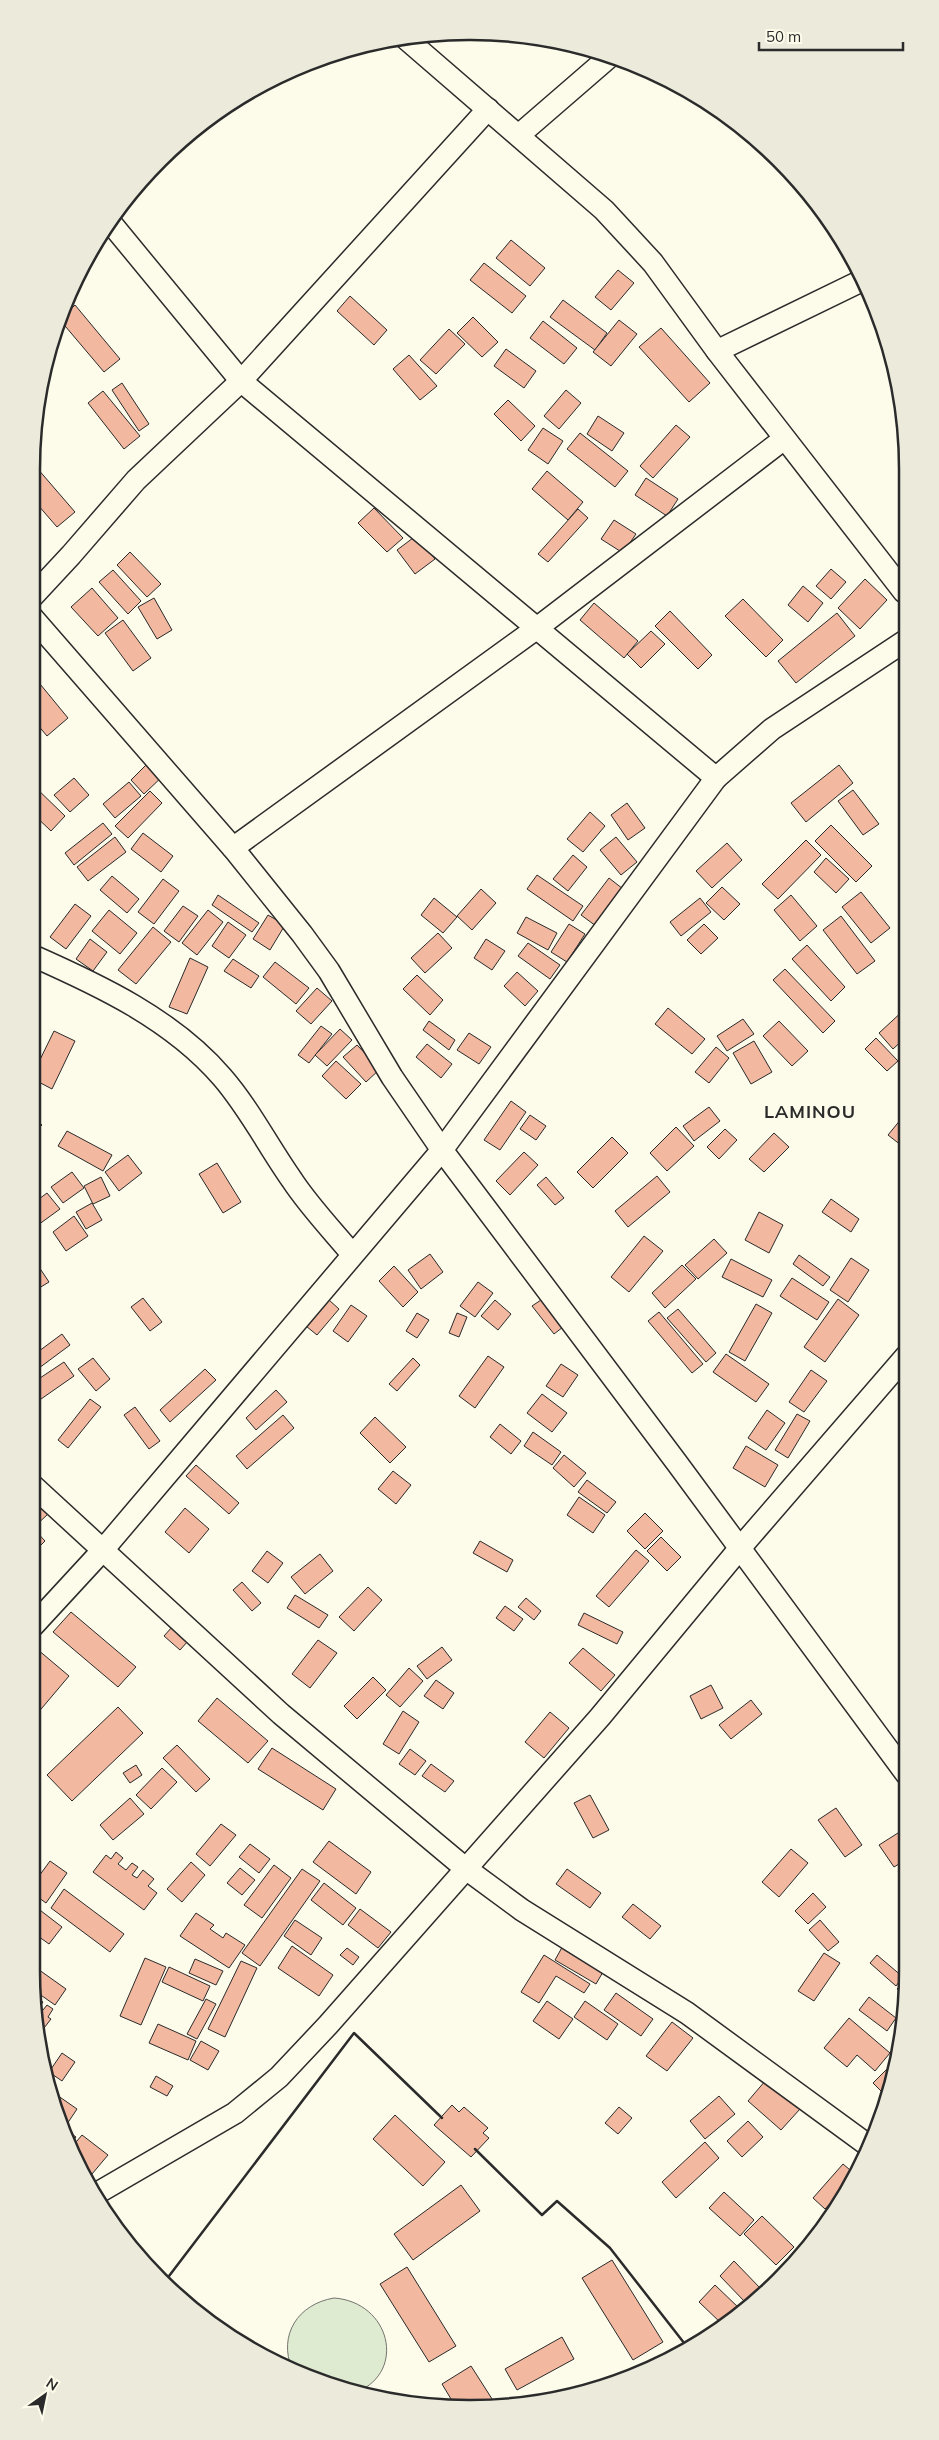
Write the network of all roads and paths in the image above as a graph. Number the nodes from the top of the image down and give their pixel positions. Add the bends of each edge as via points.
1 (412, 44) edge
2 (604, 62) edge
3 (488, 110) junction
4 (519, 135) junction
5 (115, 228) edge
6 (856, 283) edge
7 (717, 352) junction
8 (241, 381) junction
9 (784, 439) junction
10 (899, 578) edge
11 (40, 589) edge
12 (40, 626) edge
13 (537, 628) junction
14 (899, 645) edge
15 (716, 778) junction
16 (233, 848) junction
17 (40, 959) edge
18 (442, 1150) junction
19 (352, 1254) junction
20 (899, 1364) edge
21 (40, 1492) edge
22 (740, 1548) junction
23 (102, 1550) junction
24 (40, 1618) edge
25 (899, 1764) edge
26 (465, 1868) junction
27 (863, 2142) edge
28 (101, 2191) edge

1 - 3 street
2 - 4 street
3 - 4 street
3 - 8 street
4 - 7 street via 604,210 653,262
5 - 8 street
6 - 7 street
7 - 9 street
8 - 11 street via 136,480
8 - 13 street
9 - 10 street
9 - 13 street
12 - 16 street
13 - 15 street
13 - 16 street
14 - 15 street via 772,729
15 - 18 street
16 - 18 street via 329,971 392,1077
17 - 19 street via 123,998 203,1058 222,1076 292,1180
18 - 19 street
18 - 22 street
19 - 23 street
20 - 22 street
21 - 23 street
22 - 25 street
22 - 26 street via 600,1717
23 - 24 street
23 - 26 street via 281,1714
26 - 27 street via 522,1910 687,2013
26 - 28 street via 328,2026 257,2097

